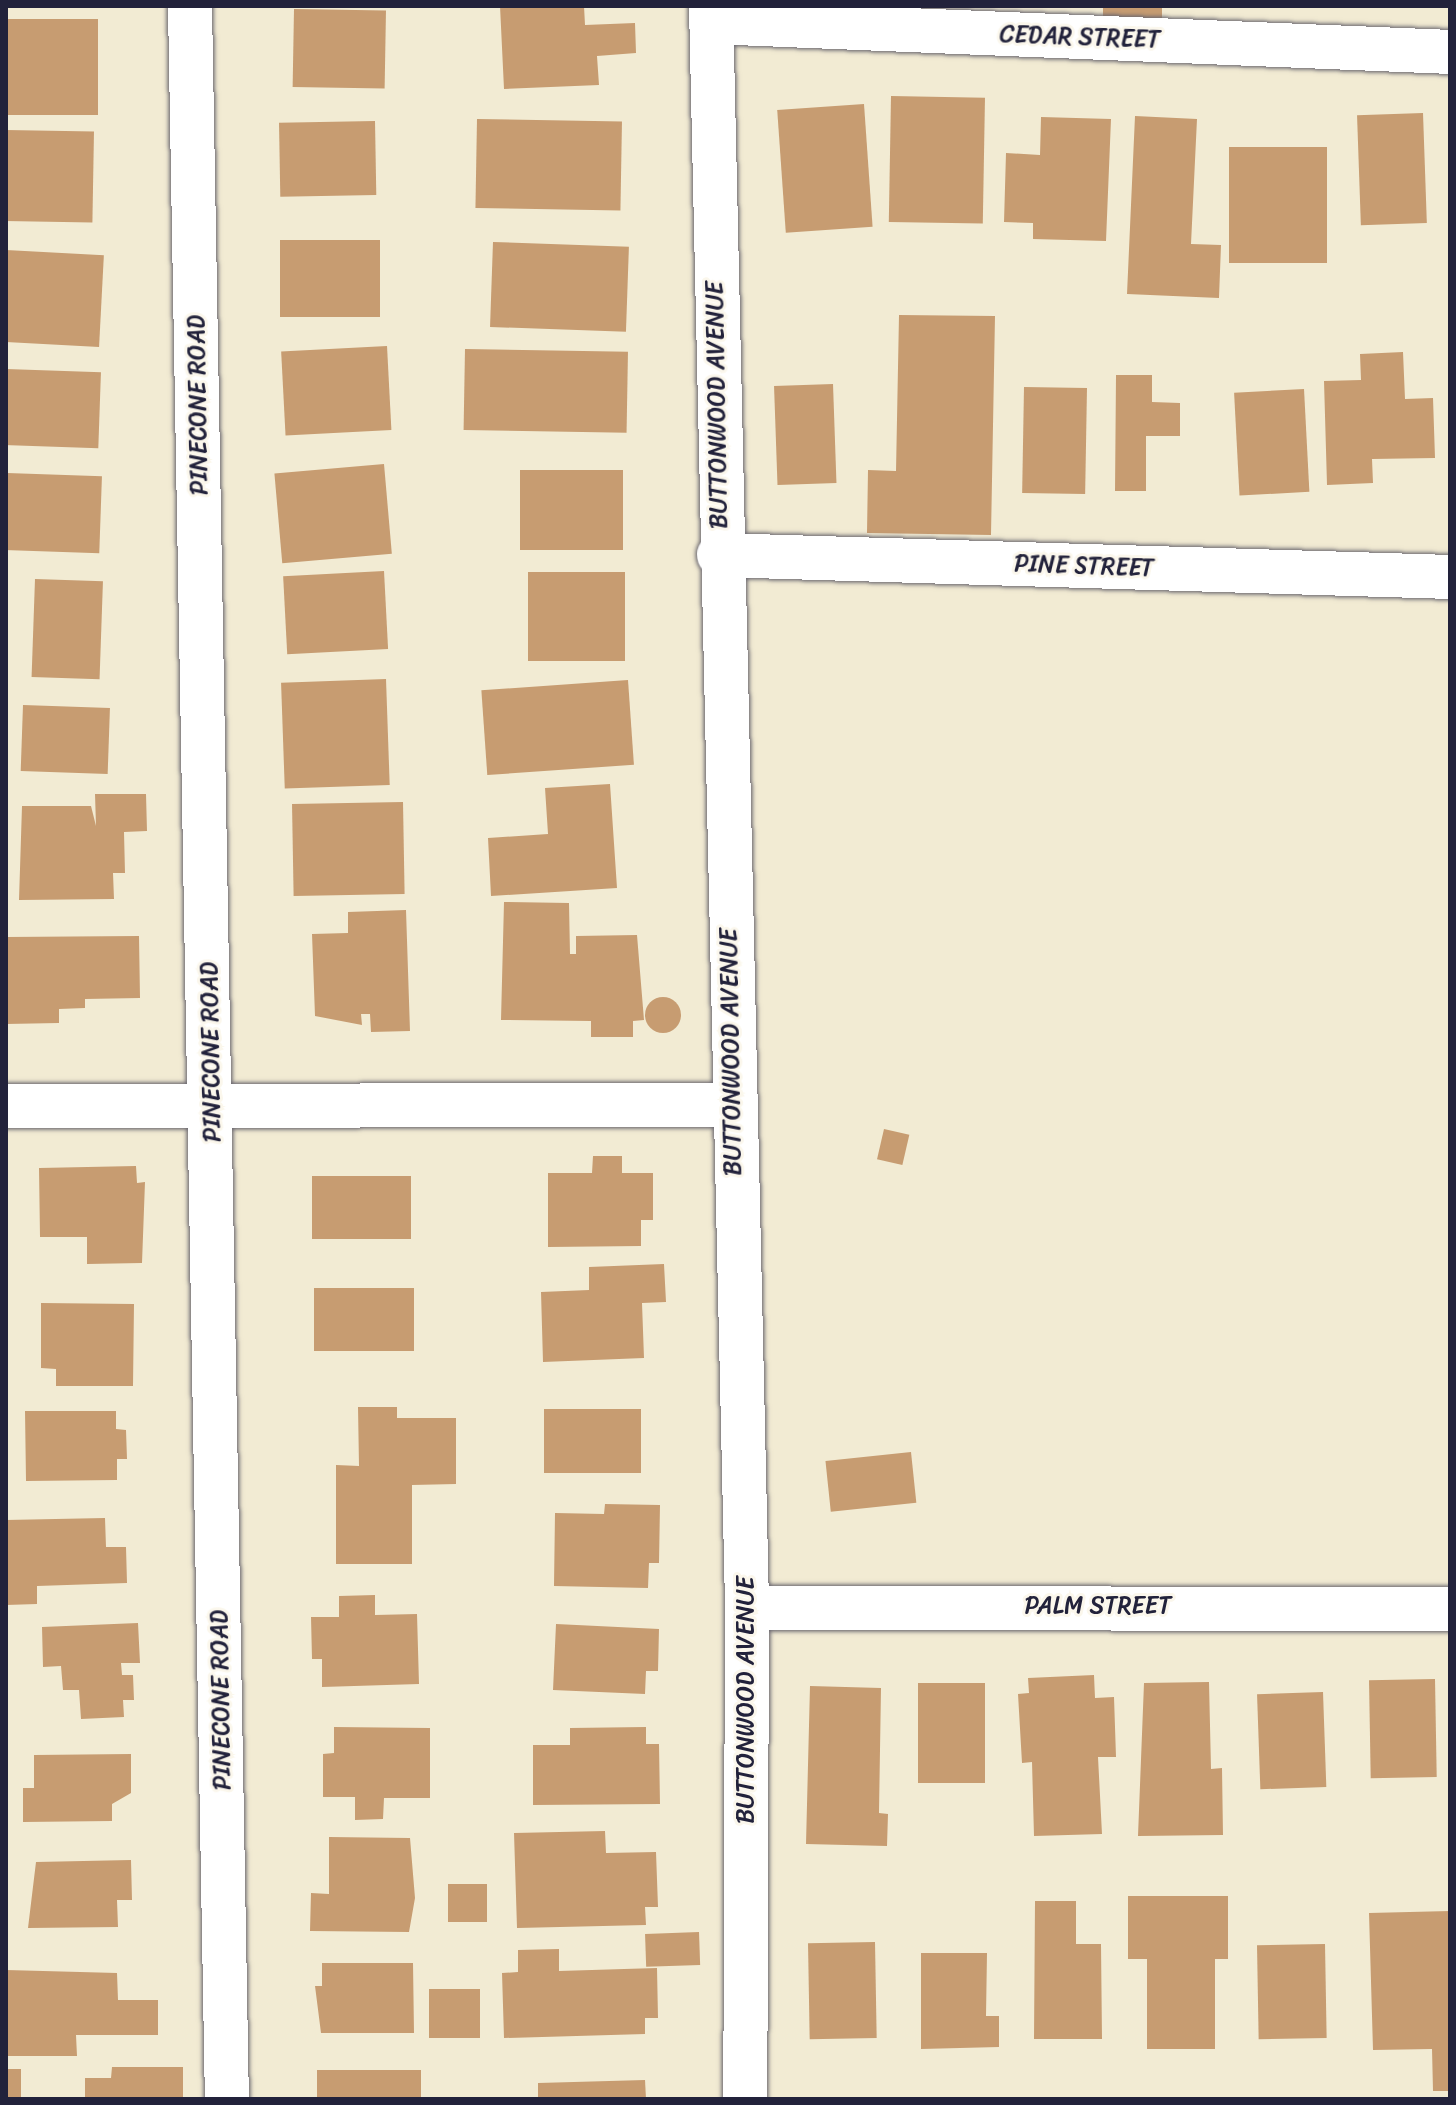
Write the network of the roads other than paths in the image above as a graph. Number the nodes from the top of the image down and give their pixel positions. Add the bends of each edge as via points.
1 (190, 6) edge
2 (711, 14) edge
3 (1450, 52) edge
4 (719, 555) junction
5 (1450, 577) edge
6 (212, 1105) junction
7 (733, 1105) junction
8 (6, 1106) edge
9 (747, 1608) junction
10 (1450, 1609) edge
11 (227, 2099) edge
12 (745, 2099) edge

1 - 6 street, PINECONE ROAD
2 - 3 street, CEDAR STREET
2 - 4 street, BUTTONWOOD AVENUE
4 - 5 street, PINE STREET
4 - 7 street, BUTTONWOOD AVENUE
6 - 7 street
6 - 8 street
6 - 11 street, PINECONE ROAD
7 - 9 street, BUTTONWOOD AVENUE
9 - 10 street, PALM STREET
9 - 12 street, BUTTONWOOD AVENUE

